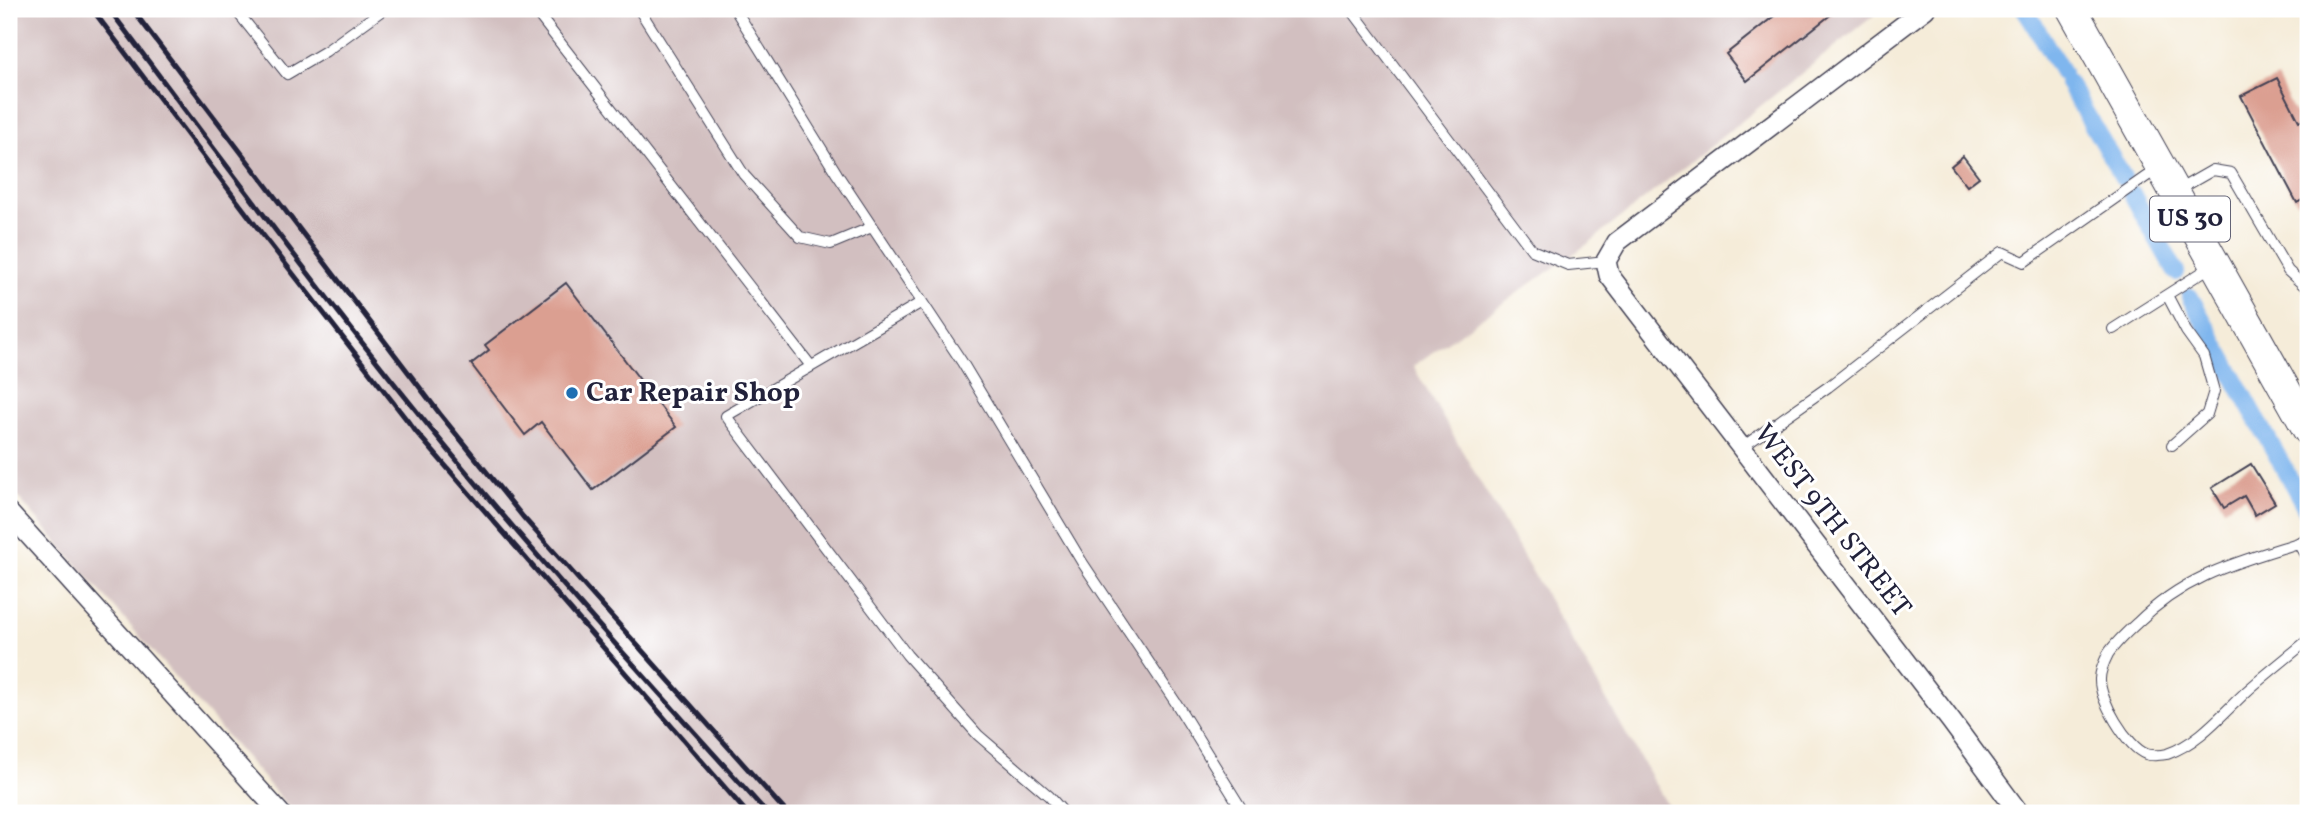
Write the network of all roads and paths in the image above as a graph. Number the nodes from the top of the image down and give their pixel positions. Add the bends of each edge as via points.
1 (235, 9) edge
2 (384, 9) edge
3 (534, 9) edge
4 (639, 9) edge
5 (735, 9) edge
6 (1351, 9) edge
7 (1925, 9) edge
8 (2072, 9) edge
9 (2168, 179) junction
10 (872, 227) junction
11 (1606, 261) junction
12 (2215, 264) junction
13 (2308, 289) edge
14 (2167, 295) junction
15 (922, 302) junction
16 (2113, 329) dead end
17 (811, 366) junction
18 (2308, 430) edge
19 (2172, 445) dead end
20 (1741, 448) junction
21 (9, 513) edge
22 (2308, 537) edge
23 (2298, 543) junction
24 (2308, 560) edge
25 (2308, 640) edge
26 (280, 813) edge
27 (1064, 813) edge
28 (1244, 813) edge
29 (2019, 813) edge

1 - 2 lane via 287,74
3 - 17 lane
4 - 10 lane via 744,175 800,237 831,244
5 - 10 lane
6 - 11 lane via 1532,250 1568,265
7 - 11 street via 1616,243
8 - 9 main road, US 30
9 - 12 main road, US 30
9 - 13 lane via 2213,170 2231,173 2288,271
9 - 20 lane via 2024,262 2002,251 1828,387
10 - 15 lane
11 - 20 street, WEST 9TH STREET via 1609,275
12 - 14 lane
12 - 18 main road, US 30
14 - 16 lane
14 - 19 lane via 2204,356 2214,391 2207,414
15 - 17 lane
15 - 28 lane
17 - 27 lane via 726,416 907,656 978,735
20 - 29 street, WEST 9TH STREET
21 - 26 street
22 - 23 lane
23 - 24 lane
23 - 25 lane via 2216,570 2156,604 2107,656 2100,679 2103,694 2132,743 2146,754 2165,755 2213,723

